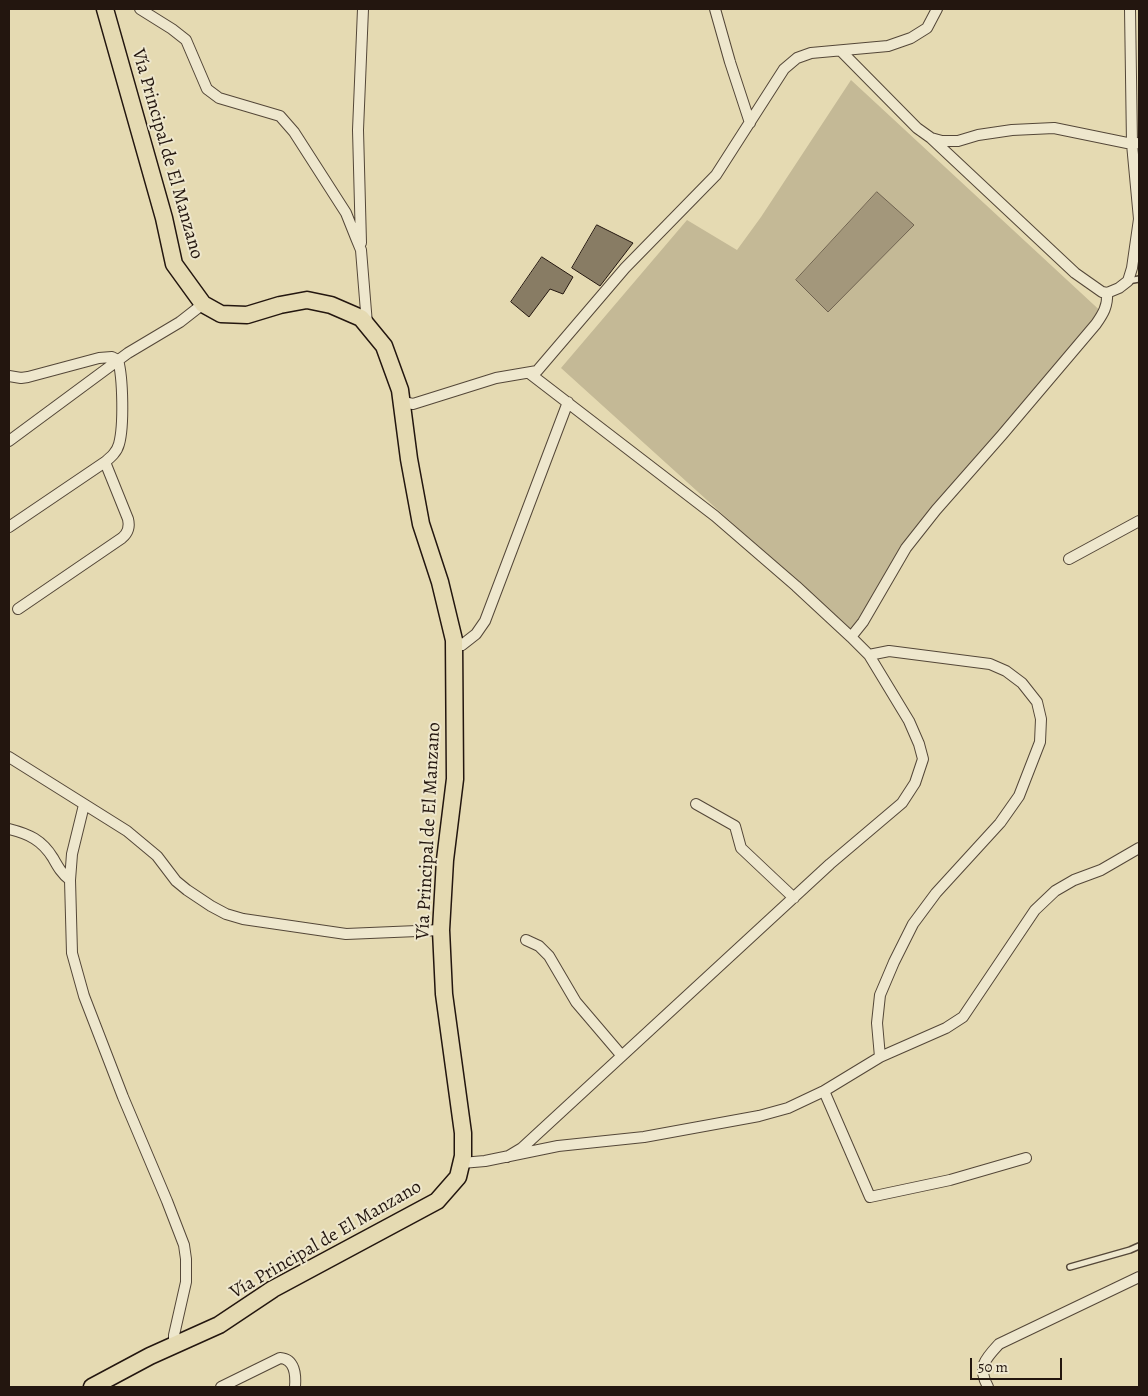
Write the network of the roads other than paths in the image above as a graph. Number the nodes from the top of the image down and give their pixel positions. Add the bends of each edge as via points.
1 (105, 9) edge
2 (140, 9) edge
3 (363, 9) edge
4 (715, 9) edge
5 (937, 9) edge
6 (1130, 9) edge
7 (842, 50) junction
8 (750, 123) junction
9 (931, 138) junction
10 (1136, 144) edge
11 (361, 250) junction
12 (1139, 279) edge
13 (1128, 281) junction
14 (1107, 293) junction
15 (203, 304) junction
16 (367, 325) junction
17 (118, 360) junction
18 (529, 373) junction
19 (9, 376) edge
20 (400, 390) junction
21 (568, 402) junction
22 (9, 441) edge
23 (105, 462) junction
24 (1139, 521) edge
25 (9, 527) edge
26 (1069, 559) dead end
27 (18, 609) dead end
28 (851, 637) junction
29 (454, 640) junction
30 (869, 656) junction
31 (9, 757) edge
32 (696, 804) dead end
33 (84, 806) junction
34 (9, 829) edge
35 (1139, 848) edge
36 (70, 880) junction
37 (794, 898) junction
38 (441, 930) junction
39 (526, 940) dead end
40 (622, 1056) junction
41 (880, 1057) junction
42 (824, 1091) junction
43 (507, 1157) junction
44 (1026, 1158) dead end
45 (462, 1163) junction
46 (1139, 1246) edge
47 (1070, 1267) dead end
48 (1139, 1277) edge
49 (174, 1346) junction
50 (92, 1387) edge
51 (221, 1387) edge
52 (295, 1387) edge
53 (988, 1387) edge

1 - 15 main road, Vía Principal de El Manzano via 174,264
2 - 11 street via 186,40 207,89 218,98 280,116 294,132 346,213
3 - 11 street via 358,130
4 - 8 street
5 - 7 street via 927,28 911,38 888,46
6 - 10 street
7 - 8 street via 812,52 797,58 784,69
7 - 9 street
8 - 18 street via 716,175 626,268 547,362
9 - 10 street via 958,141 1012,130 1054,128
9 - 14 street via 1075,273
10 - 13 street via 1139,219
11 - 16 street
12 - 13 lane
13 - 14 street
14 - 28 street via 1108,301 1096,324 906,548
15 - 16 main road, Vía Principal de El Manzano via 221,314 246,315 307,300 331,305 361,318
15 - 17 street
16 - 20 main road, Vía Principal de El Manzano via 384,346
17 - 19 street via 99,358 28,377
17 - 22 street
17 - 23 street via 122,380 120,444
18 - 20 street via 496,378 413,404 402,402
18 - 21 street
20 - 29 main road, Vía Principal de El Manzano via 421,524
21 - 28 street via 715,516
21 - 29 street via 485,621 476,634 462,644
23 - 25 street
23 - 27 street via 128,519 127,533
24 - 26 street
28 - 30 street
29 - 38 main road, Vía Principal de El Manzano via 456,779 445,860
30 - 37 street via 909,721 923,759 915,783 902,803
30 - 41 street via 889,651 990,664 1006,671 1022,684 1037,702 1042,720 1040,742 1019,796 1000,823 936,893 913,924 894,962 880,995 877,1023
31 - 33 street
32 - 37 street via 735,826 741,848
33 - 36 street via 72,854
33 - 38 street via 127,831 157,856 176,881 226,914 346,934
34 - 36 street via 28,834 41,842
35 - 41 street via 1055,891 1035,910 963,1017 946,1028
36 - 49 street via 72,953 84,996 184,1245 186,1282
37 - 40 street
38 - 45 main road, Vía Principal de El Manzano via 444,994 463,1133
39 - 40 street via 549,956 576,1002
40 - 43 street via 522,1148
41 - 42 street
42 - 43 street via 788,1108 759,1116 644,1137 558,1146
42 - 44 street via 870,1197 950,1180
43 - 45 street
45 - 49 main road, Vía Principal de El Manzano via 458,1177 436,1201 273,1289 219,1325
46 - 47 lane
48 - 53 street via 999,1344 985,1359 983,1378
49 - 50 main road, Vía Principal de El Manzano
51 - 52 street via 280,1358 293,1365

